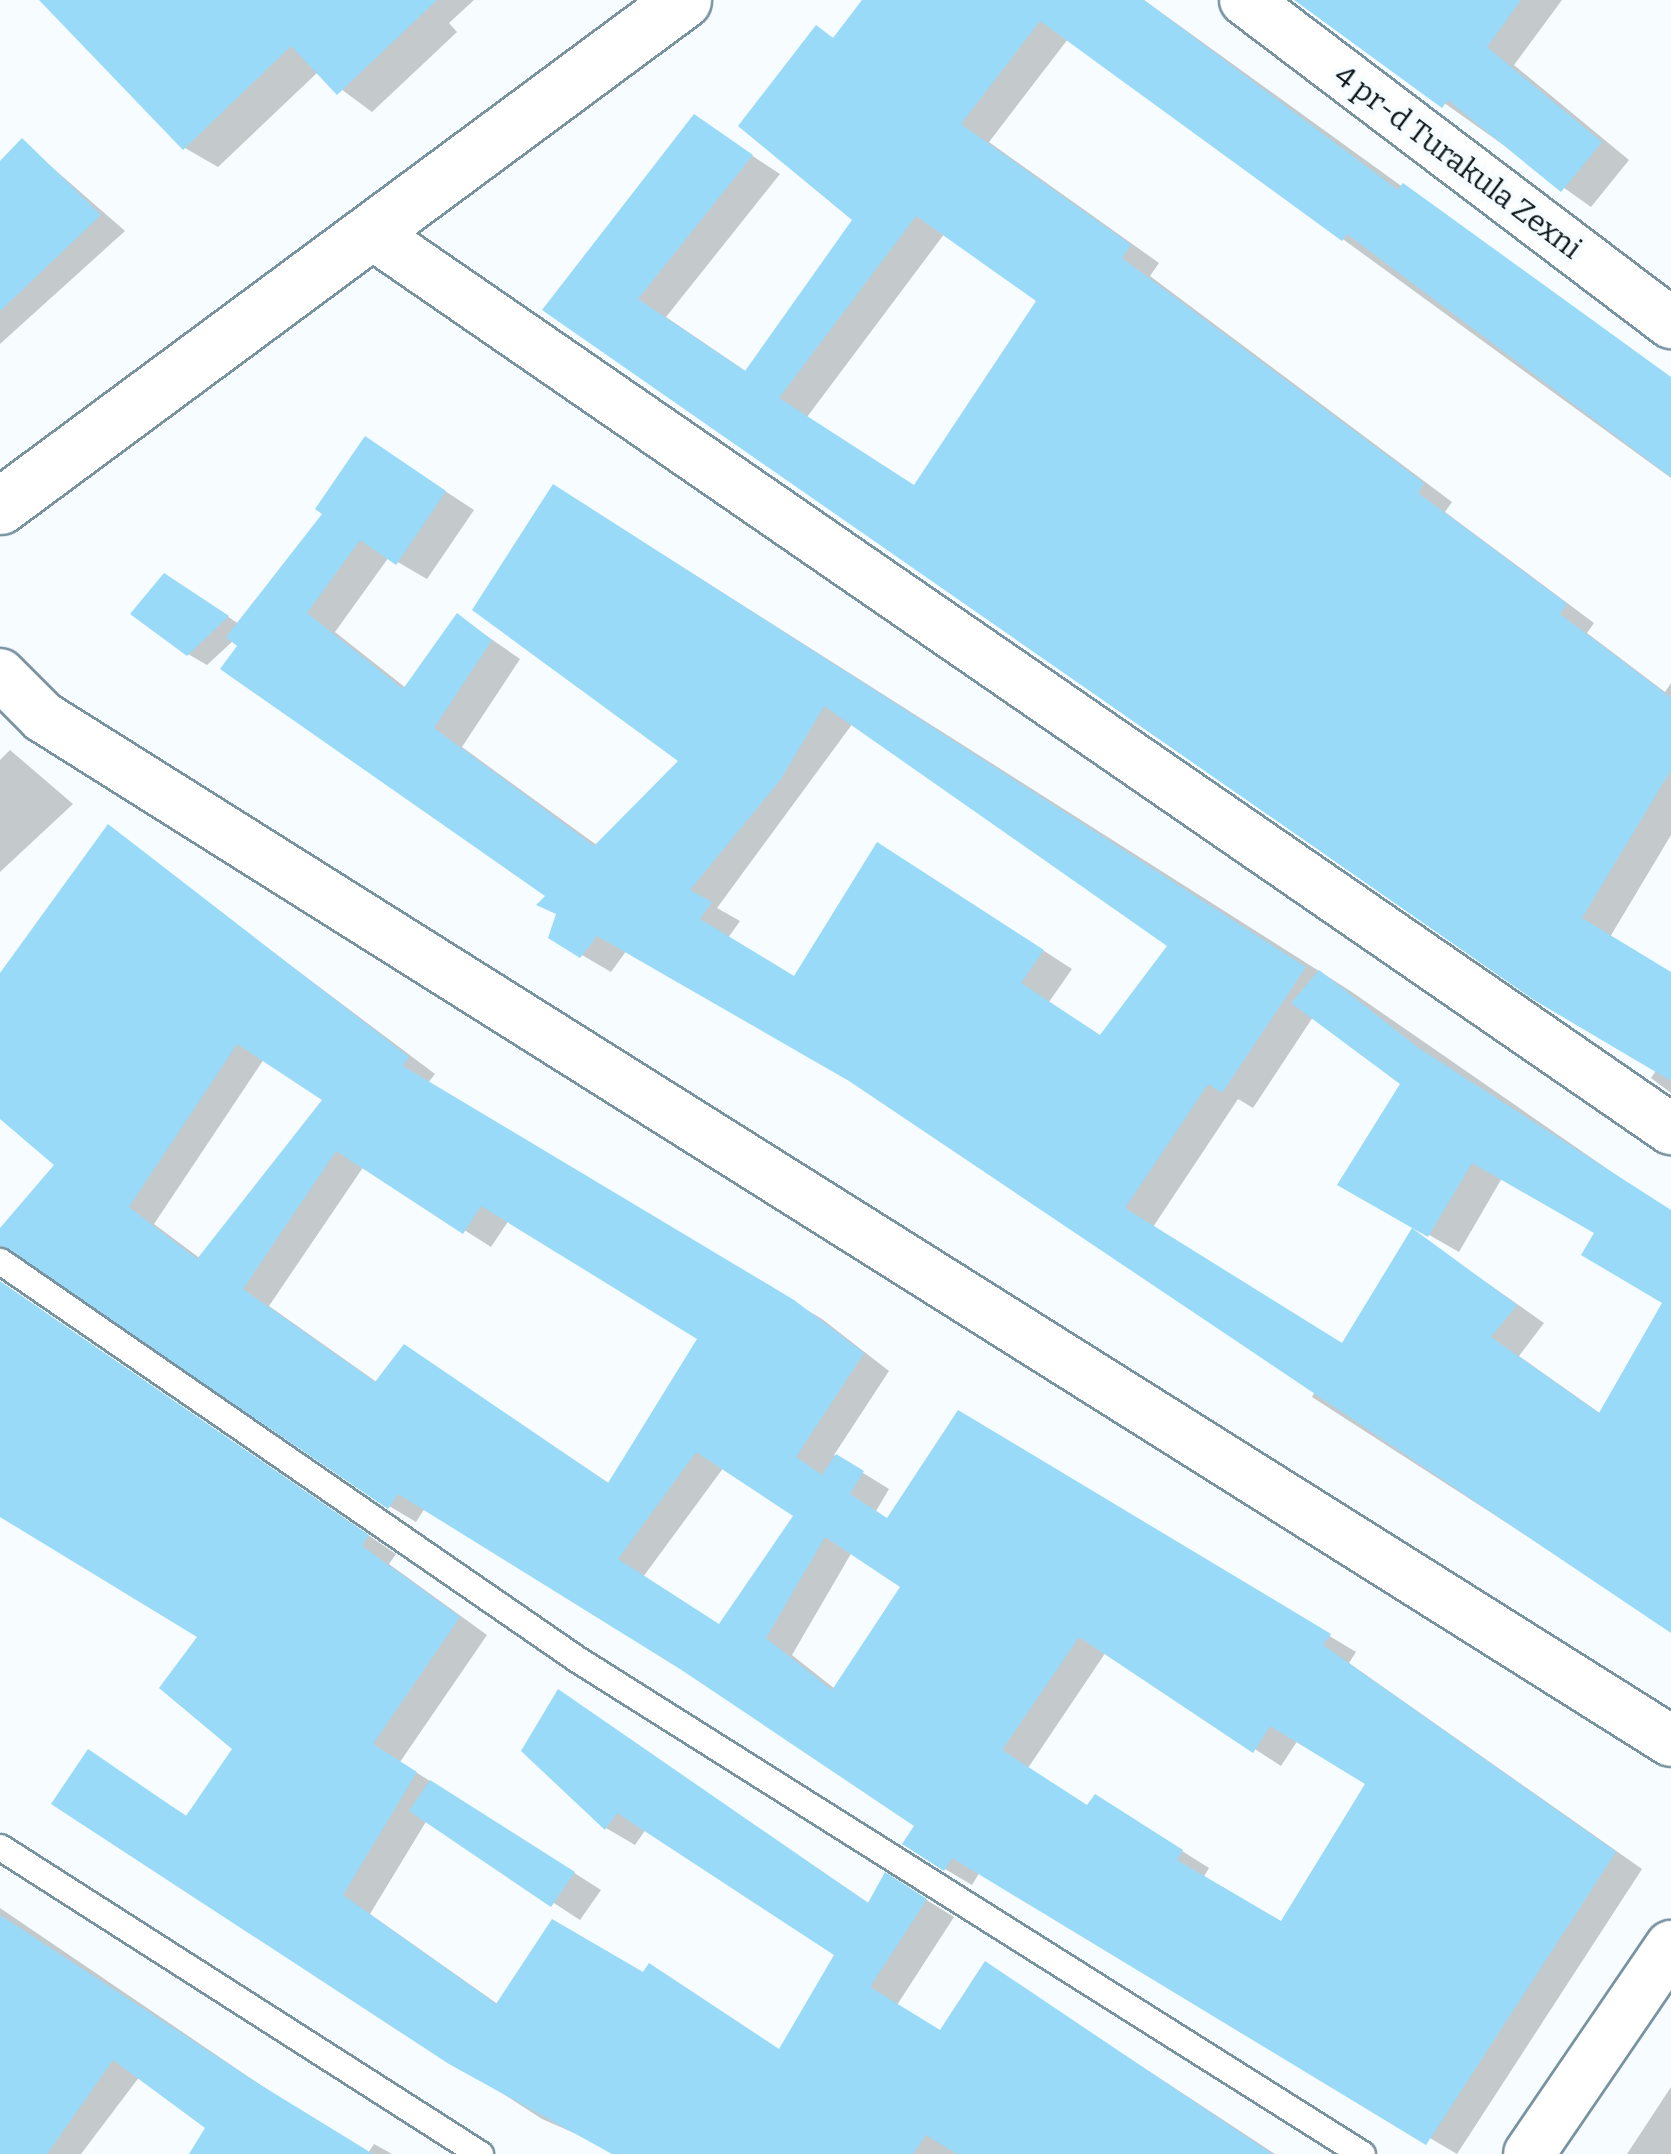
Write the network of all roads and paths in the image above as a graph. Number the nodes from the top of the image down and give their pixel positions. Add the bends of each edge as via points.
1 (682, 0) edge
2 (1245, 0) edge
3 (372, 233) junction
4 (1671, 323) edge
5 (0, 506) edge
6 (0, 674) edge
7 (1671, 1129) edge
8 (0, 1261) edge
9 (1671, 1741) edge
10 (0, 1847) edge
11 (1671, 1946) edge
12 (480, 2154) edge
13 (1362, 2154) edge
14 (1529, 2154) edge

1 - 3 main road
2 - 4 street, 4 pr-d Turakula Zexni
3 - 5 main road
3 - 7 street
6 - 9 street via 43,717
8 - 13 lane via 577,1659
10 - 12 lane
11 - 14 street

